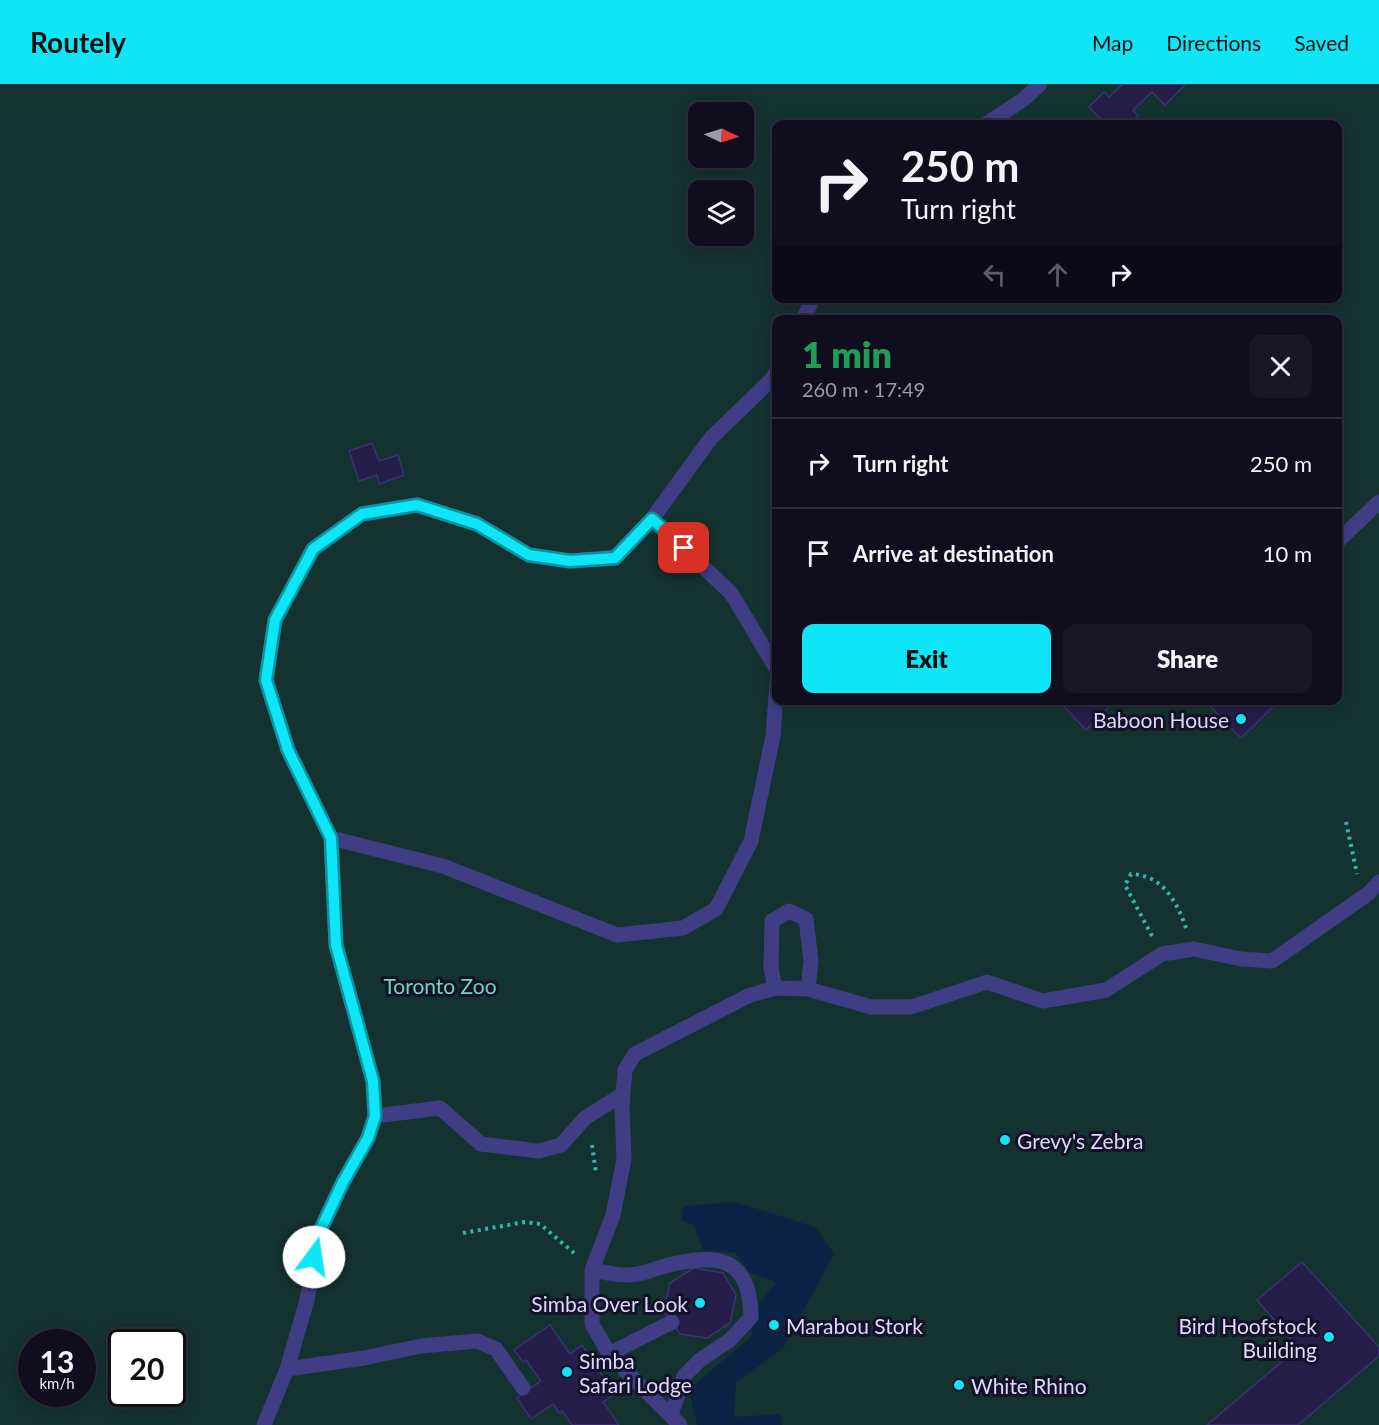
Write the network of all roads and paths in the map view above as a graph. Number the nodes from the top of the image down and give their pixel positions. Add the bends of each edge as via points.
1 (1040, 84) edge
2 (992, 120) edge
3 (772, 379) edge
4 (1379, 502) edge
5 (652, 519) junction
6 (1342, 537) edge
7 (772, 662) edge
8 (775, 705) edge
9 (1346, 822) dead end
10 (331, 838) junction
11 (1374, 887) edge
12 (1194, 949) junction
13 (1162, 954) junction
14 (775, 988) junction
15 (808, 989) junction
16 (623, 1094) junction
17 (375, 1116) junction
18 (463, 1233) dead end
19 (592, 1270) junction
20 (672, 1322) dead end
21 (609, 1353) junction
22 (287, 1369) junction
23 (524, 1388) dead end
24 (675, 1420) edge
25 (264, 1425) edge

1 - 2 street
3 - 5 street via 711,438
4 - 6 street
5 - 7 street via 730,593
5 - 10 street via 615,558 570,561 529,555 477,524 417,505 362,514 313,549 275,620 266,680 288,750
8 - 10 street via 773,736 751,841 716,909 683,928 617,935 443,866
9 - 11 path via 1357,875
10 - 17 street via 336,945 373,1081
11 - 12 street via 1272,961
12 - 13 street
12 - 13 path via 1176,901 1144,874 1131,874 1125,885
13 - 15 street via 1106,990 1042,1001 987,982 910,1006 871,1007
14 - 15 street
14 - 15 street via 771,968 772,921 789,911 806,919 811,961
14 - 16 street via 748,996 635,1054 626,1070
16 - 17 street via 585,1118 561,1145 538,1151 480,1144 440,1108
16 - 19 street via 624,1159 613,1215
17 - 22 street via 368,1138 318,1235 307,1300
18 - 19 path via 525,1222 540,1224
19 - 21 street via 592,1324
19 - 24 street via 629,1275 716,1259 739,1270 751,1293 751,1317 730,1340 700,1359 684,1376
20 - 21 street
21 - 24 street
22 - 23 street via 421,1346 477,1341 496,1349
22 - 25 street

